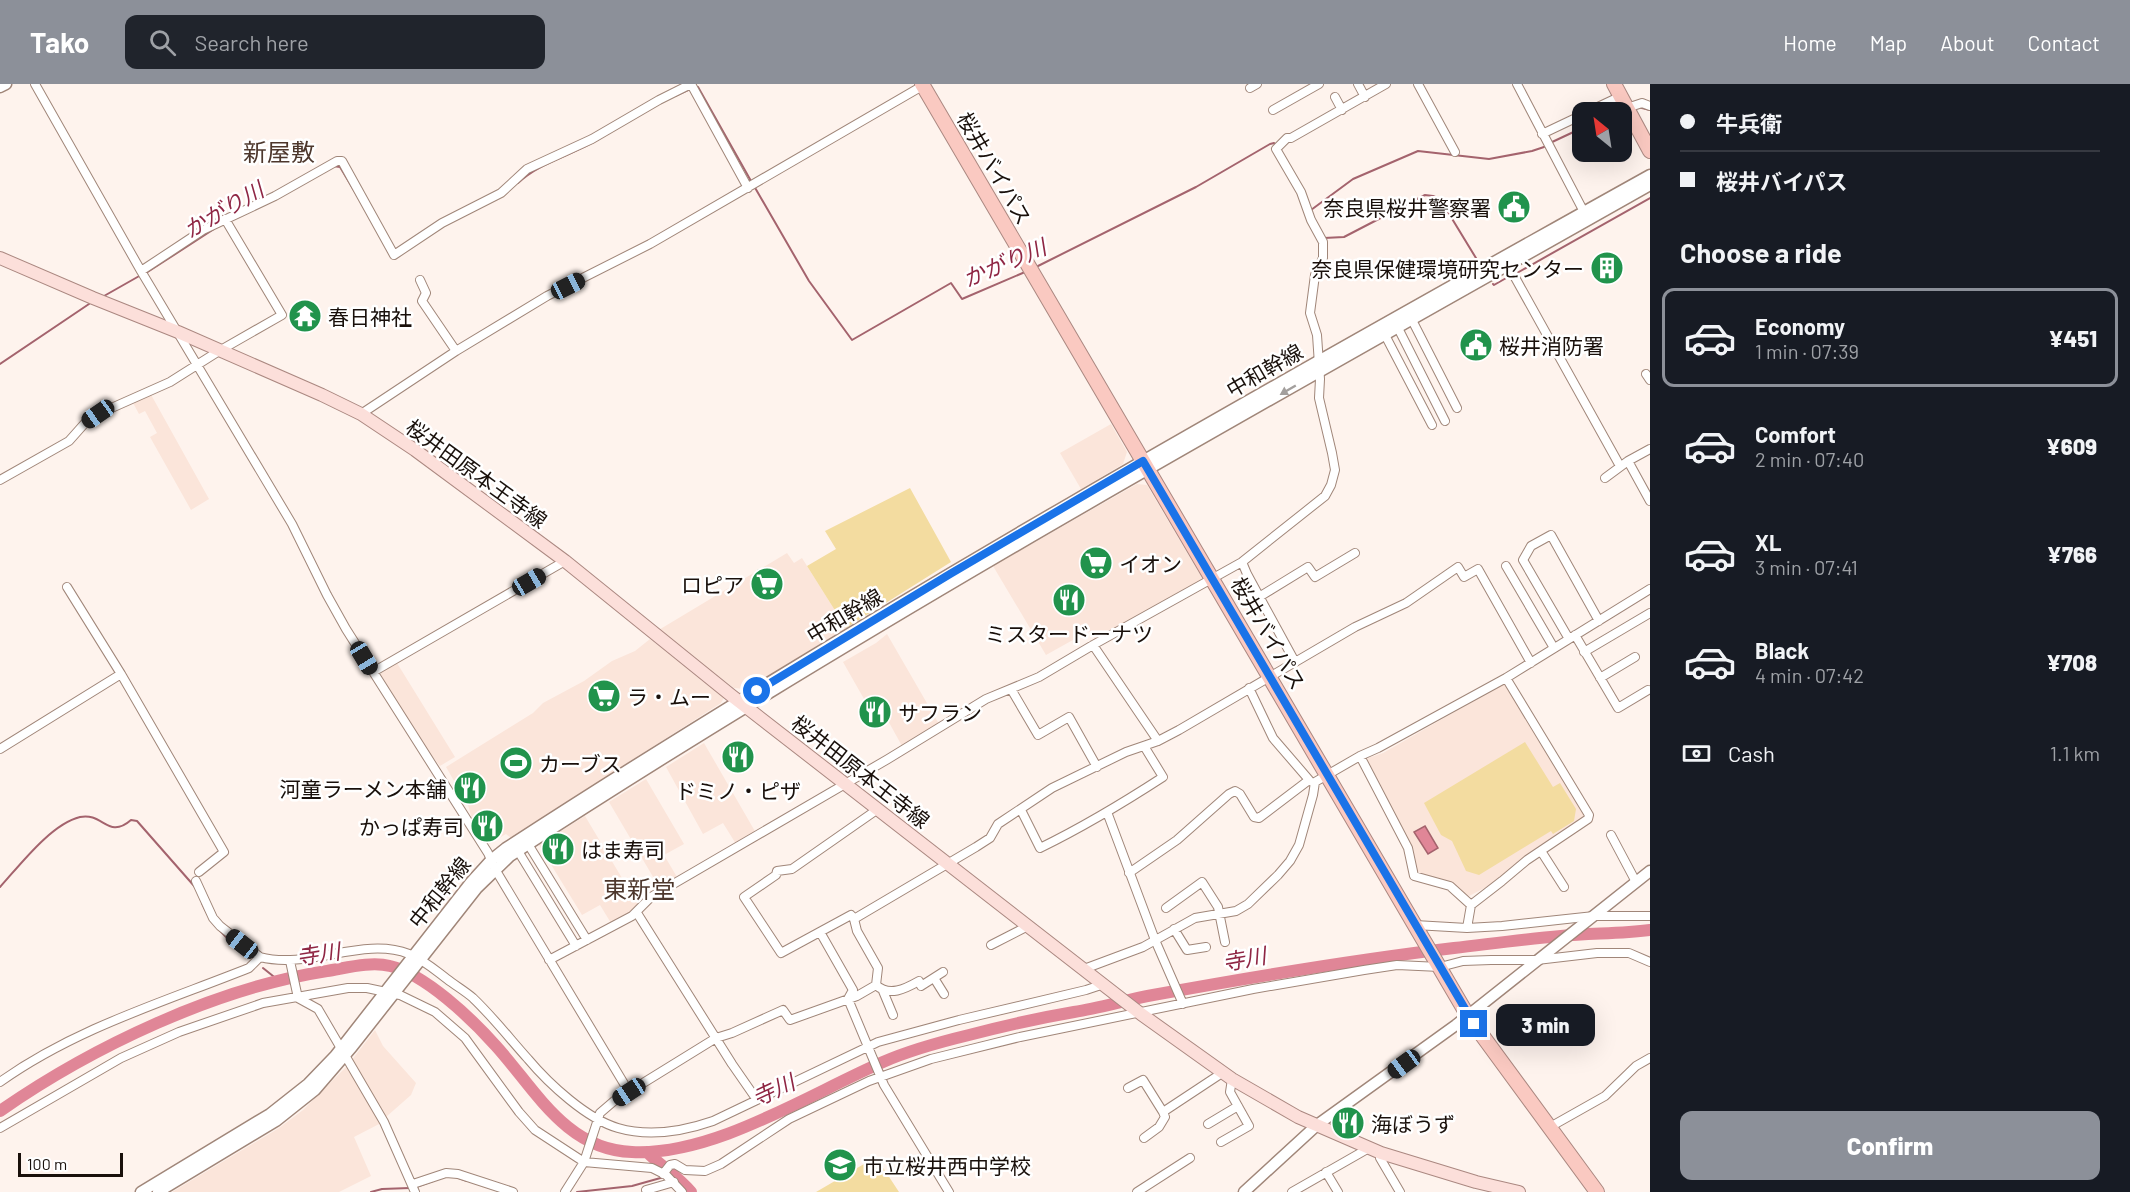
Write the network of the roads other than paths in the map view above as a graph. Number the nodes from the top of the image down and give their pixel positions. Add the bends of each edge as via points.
1 (6, 84) edge
2 (35, 84) edge
3 (924, 84) edge
4 (1319, 84) edge
5 (1358, 84) edge
6 (1418, 84) edge
7 (1517, 84) edge
8 (1380, 86) edge
9 (0, 87) edge
10 (1620, 96) edge
11 (1335, 97) dead end
12 (1365, 97) junction
13 (1650, 106) edge
14 (1273, 110) dead end
15 (1342, 110) junction
16 (1572, 120) edge
17 (1542, 134) junction
18 (1650, 151) edge
19 (1455, 153) dead end
20 (1650, 175) edge
21 (1650, 185) edge
22 (748, 188) junction
23 (1584, 212) junction
24 (225, 219) junction
25 (0, 258) edge
26 (1506, 262) junction
27 (141, 271) junction
28 (420, 280) dead end
29 (1412, 320) junction
30 (1398, 328) junction
31 (178, 332) junction
32 (1385, 335) junction
33 (219, 351) junction
34 (456, 351) junction
35 (197, 364) junction
36 (1319, 367) junction
37 (1457, 408) dead end
38 (361, 414) junction
39 (1445, 421) dead end
40 (1432, 424) dead end
41 (1650, 449) edge
42 (1628, 461) junction
43 (1145, 465) junction
44 (1620, 466) junction
45 (1605, 478) dead end
46 (0, 480) edge
47 (1650, 501) edge
48 (1355, 553) dead end
49 (566, 561) junction
50 (1242, 562) junction
51 (1506, 566) dead end
52 (1212, 578) junction
53 (68, 587) dead end
54 (1650, 589) edge
55 (1259, 597) junction
56 (1650, 613) edge
57 (1599, 621) junction
58 (1572, 637) junction
59 (1093, 645) junction
60 (1554, 648) junction
61 (1584, 652) junction
62 (1635, 657) dead end
63 (1295, 662) junction
64 (1531, 663) junction
65 (373, 672) junction
66 (121, 674) junction
67 (1269, 676) junction
68 (1506, 678) junction
69 (1600, 678) junction
70 (1249, 688) junction
71 (1011, 689) junction
72 (1648, 690) dead end
73 (743, 704) junction
74 (1158, 741) junction
75 (1144, 746) junction
76 (0, 748) edge
77 (1360, 756) junction
78 (1097, 767) junction
79 (1317, 779) junction
80 (846, 784) junction
81 (878, 809) junction
82 (1021, 810) junction
83 (1107, 812) junction
84 (1611, 836) dead end
85 (528, 844) junction
86 (518, 851) junction
87 (1541, 851) junction
88 (948, 864) junction
89 (493, 865) junction
90 (1650, 871) edge
91 (199, 872) dead end
92 (1130, 873) junction
93 (196, 881) dead end
94 (1636, 882) junction
95 (1563, 887) dead end
96 (1470, 905) junction
97 (1166, 908) dead end
98 (637, 913) junction
99 (1220, 914) junction
100 (1650, 916) edge
101 (1592, 918) junction
102 (854, 919) junction
103 (1028, 926) junction
104 (1416, 927) junction
105 (1467, 928) junction
106 (1174, 929) junction
107 (820, 932) junction
108 (587, 940) junction
109 (1155, 940) junction
110 (1225, 942) dead end
111 (992, 945) dead end
112 (576, 946) junction
113 (1206, 947) dead end
114 (260, 957) junction
115 (416, 958) junction
116 (1539, 959) junction
117 (549, 960) junction
118 (290, 962) junction
119 (1650, 962) edge
120 (1439, 966) junction
121 (1084, 969) junction
122 (943, 972) dead end
123 (934, 978) junction
124 (876, 985) junction
125 (1106, 986) junction
126 (883, 991) junction
127 (390, 992) junction
128 (944, 994) dead end
129 (298, 997) junction
130 (848, 999) junction
131 (1182, 1000) junction
132 (1138, 1012) junction
133 (893, 1015) dead end
134 (1468, 1016) junction
135 (716, 1038) junction
136 (869, 1049) junction
137 (343, 1052) junction
138 (1650, 1058) edge
139 (882, 1076) junction
140 (1227, 1076) junction
141 (0, 1082) edge
142 (1128, 1088) dead end
143 (629, 1092) junction
144 (757, 1100) junction
145 (1238, 1106) junction
146 (1163, 1112) junction
147 (597, 1121) junction
148 (1208, 1124) dead end
149 (1317, 1125) junction
150 (1550, 1127) junction
151 (0, 1128) edge
152 (1144, 1138) dead end
153 (1221, 1143) dead end
154 (1375, 1150) junction
155 (1190, 1158) dead end
156 (584, 1160) junction
157 (1326, 1172) junction
158 (668, 1177) junction
159 (414, 1187) edge
160 (1301, 1190) edge
161 (141, 1192) edge
162 (158, 1192) edge
163 (513, 1192) edge
164 (566, 1192) edge
165 (647, 1192) edge
166 (682, 1192) edge
167 (949, 1192) edge
168 (1137, 1192) edge
169 (1244, 1192) edge
170 (1292, 1192) edge
171 (1338, 1192) edge
172 (1400, 1192) edge
173 (1519, 1192) edge
174 (1597, 1192) edge

1 - 9 main road
2 - 27 street
3 - 22 street
3 - 43 highway, 桜井バイパス
4 - 14 street
5 - 12 street
6 - 19 street
7 - 17 street
8 - 12 street
10 - 13 street
10 - 18 highway
11 - 15 street
12 - 15 street
15 - 36 street via 1287,138 1276,149 1323,242 1311,313
16 - 17 street
17 - 23 street
20 - 23 main road, 中和幹線
21 - 26 main road, 中和幹線
22 - 24 street via 691,84 592,139 527,169 501,193 442,223 394,255 342,161
22 - 34 street via 547,296
23 - 26 main road, 中和幹線
24 - 27 street
24 - 33 street via 282,315
25 - 31 main road, 桜井田原本王寺線
26 - 29 main road, 中和幹線
26 - 36 main road, 中和幹線
26 - 44 street
27 - 31 street
28 - 34 street via 426,293 423,301
29 - 30 main road, 中和幹線
29 - 37 street
30 - 32 main road, 中和幹線
30 - 39 street
31 - 33 main road, 桜井田原本王寺線
31 - 35 street
32 - 36 main road, 中和幹線
32 - 40 street
33 - 35 street
33 - 38 main road, 桜井田原本王寺線
34 - 38 street
35 - 46 street via 170,382 98,414 69,441
35 - 65 street via 292,524 327,596
36 - 43 main road, 中和幹線
36 - 50 street via 1319,398 1335,470 1331,485 1325,496
38 - 49 main road, 桜井田原本王寺線
41 - 42 street
42 - 44 street
42 - 47 street
43 - 52 highway, 桜井バイパス
43 - 73 main road, 中和幹線
44 - 45 street
48 - 55 street via 1315,578 1308,567
49 - 65 street
49 - 73 main road, 桜井田原本王寺線
50 - 52 street
50 - 55 street
51 - 60 street
52 - 59 street
52 - 67 highway, 桜井バイパス
53 - 66 street
54 - 57 street
55 - 63 street
56 - 61 street
57 - 58 street
57 - 58 street via 1551,535 1531,546 1523,560
58 - 60 street
58 - 61 street
59 - 71 street via 1046,674
59 - 74 street
60 - 64 street
61 - 69 street
62 - 69 street
63 - 64 street via 1406,603 1458,567 1464,577 1478,569
63 - 67 street
64 - 68 street
65 - 89 street
66 - 76 street
66 - 91 street via 224,852
67 - 70 street
67 - 79 highway, 桜井バイパス
68 - 77 street
68 - 87 street via 1589,815
69 - 72 street via 1618,708
70 - 74 street
70 - 79 street via 1273,738
71 - 78 street via 1038,735 1068,717
71 - 80 street via 986,699
73 - 80 main road, 桜井田原本王寺線
73 - 85 main road, 中和幹線
73 - 89 main road, 中和幹線 via 566,810
74 - 75 street
75 - 78 street
75 - 83 street via 1163,777
77 - 79 street
77 - 96 street via 1408,848 1414,876 1450,886
78 - 82 street via 1065,781
79 - 92 street via 1259,818 1254,817 1240,794 1229,794 1177,840
79 - 99 street via 1299,845 1290,861 1248,904
79 - 104 highway, 桜井バイパス
80 - 81 main road, 桜井田原本王寺線
80 - 98 street via 651,897
81 - 88 main road, 桜井田原本王寺線
81 - 107 street via 792,869 777,871 744,897 781,953
82 - 83 street via 1040,848
82 - 88 street via 998,824 990,838
83 - 92 street
84 - 94 street
85 - 86 main road, 中和幹線
85 - 108 street
86 - 89 main road, 中和幹線
86 - 112 street
87 - 95 street
87 - 96 street
88 - 102 street
88 - 103 main road, 桜井田原本王寺線
89 - 115 main road, 中和幹線
89 - 117 street
90 - 94 main road
92 - 109 street
93 - 114 street via 213,918
94 - 101 main road
96 - 105 street
97 - 99 street via 1202,882
98 - 108 street
98 - 135 street
99 - 106 street via 1195,918
99 - 110 street
100 - 101 street
101 - 105 street
101 - 116 main road
102 - 107 street via 851,915
102 - 124 street via 878,968
103 - 111 street
103 - 121 main road, 桜井田原本王寺線
104 - 105 street
104 - 120 highway, 桜井バイパス
106 - 109 street
106 - 113 street via 1187,950
107 - 130 street via 853,990
108 - 112 street
109 - 121 street
109 - 131 street
112 - 117 street
114 - 118 street
114 - 141 street via 249,968 145,1006 72,1039
115 - 118 street via 378,949
115 - 127 main road, 中和幹線
115 - 147 street via 472,997 557,1088
116 - 119 street via 1629,953
116 - 120 street
116 - 134 main road
117 - 143 street
118 - 129 street
120 - 131 street via 1397,965
120 - 134 highway, 桜井バイパス
121 - 125 main road, 桜井田原本王寺線
122 - 123 street
123 - 126 street via 921,986 919,981
123 - 128 street
124 - 126 street
124 - 130 street
125 - 132 main road, 桜井田原本王寺線
125 - 136 street via 959,1020 878,1042
126 - 133 street
127 - 129 street via 348,988
127 - 137 main road, 中和幹線
127 - 156 street via 418,1002 448,1023 465,1038 535,1130
129 - 137 street via 318,1009
129 - 151 street via 263,1003 150,1044
130 - 135 street via 790,1020 783,1010
130 - 136 street
131 - 132 street
132 - 139 street via 986,1046
132 - 140 main road, 桜井田原本王寺線
134 - 149 main road
134 - 150 highway, 桜井バイパス
135 - 143 street
135 - 144 street
136 - 139 street
136 - 144 street
137 - 159 street via 384,1122
137 - 161 main road, 中和幹線 via 270,1114
137 - 162 main road, 中和幹線 via 315,1090 276,1121
138 - 150 street via 1605,1096
139 - 158 street via 789,1119 721,1164 705,1171 670,1165
139 - 167 street
140 - 145 street
140 - 146 street
140 - 149 main road, 桜井田原本王寺線
142 - 146 street via 1143,1080
143 - 147 street via 604,1109
144 - 147 street via 713,1121 672,1131 624,1130
145 - 148 street
145 - 153 street via 1249,1126
146 - 152 street via 1165,1117 1159,1127
147 - 156 street
149 - 154 main road, 桜井田原本王寺線
149 - 169 main road
150 - 174 highway, 桜井バイパス
154 - 157 street
154 - 172 street
154 - 173 main road, 桜井田原本王寺線
155 - 168 street
156 - 158 street via 652,1168
156 - 164 street
157 - 160 street
157 - 171 street
158 - 165 street
158 - 166 street
159 - 163 street via 446,1173
160 - 170 street

